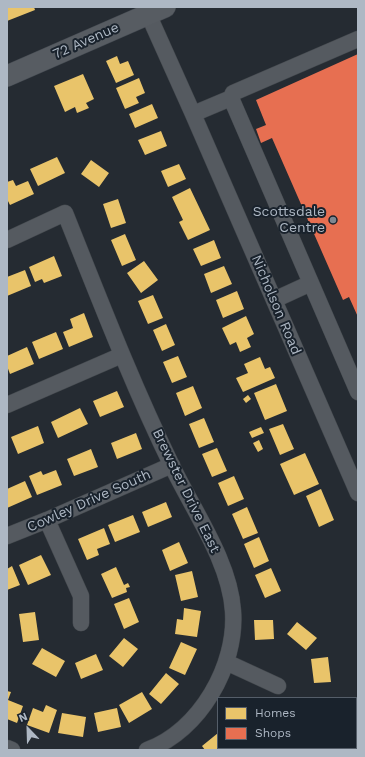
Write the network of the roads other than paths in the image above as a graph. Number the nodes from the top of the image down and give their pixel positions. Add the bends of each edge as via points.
1 (148, 8) edge
2 (358, 39) edge
3 (7, 62) edge
4 (7, 76) edge
5 (231, 98) junction
6 (193, 114) junction
7 (7, 240) edge
8 (311, 283) junction
9 (274, 300) junction
10 (122, 355) junction
11 (358, 392) edge
12 (7, 405) edge
13 (172, 465) junction
14 (358, 493) edge
15 (47, 520) junction
16 (7, 536) edge
17 (81, 624) dead end
18 (226, 662) junction
19 (278, 686) dead end
20 (7, 748) edge
21 (12, 750) edge
22 (147, 750) edge

1 - 3 main road, 72 Avenue
1 - 4 main road, 72 Avenue
1 - 6 street, Nicholson Road
2 - 5 street via 233,93
5 - 6 street
5 - 8 street
6 - 9 street, Nicholson Road
7 - 10 street, Brewster Drive East via 65,213
8 - 9 street
8 - 11 street
9 - 14 street, Nicholson Road
10 - 12 street
10 - 13 street, Brewster Drive East
13 - 15 street, Cowley Drive South
13 - 18 street, Brewster Drive East via 225,571 231,592 233,612 230,649
15 - 16 street, Cowley Drive South
15 - 17 street via 80,596
18 - 19 street
18 - 22 street, Brewster Drive East via 199,713 178,733
20 - 21 street

